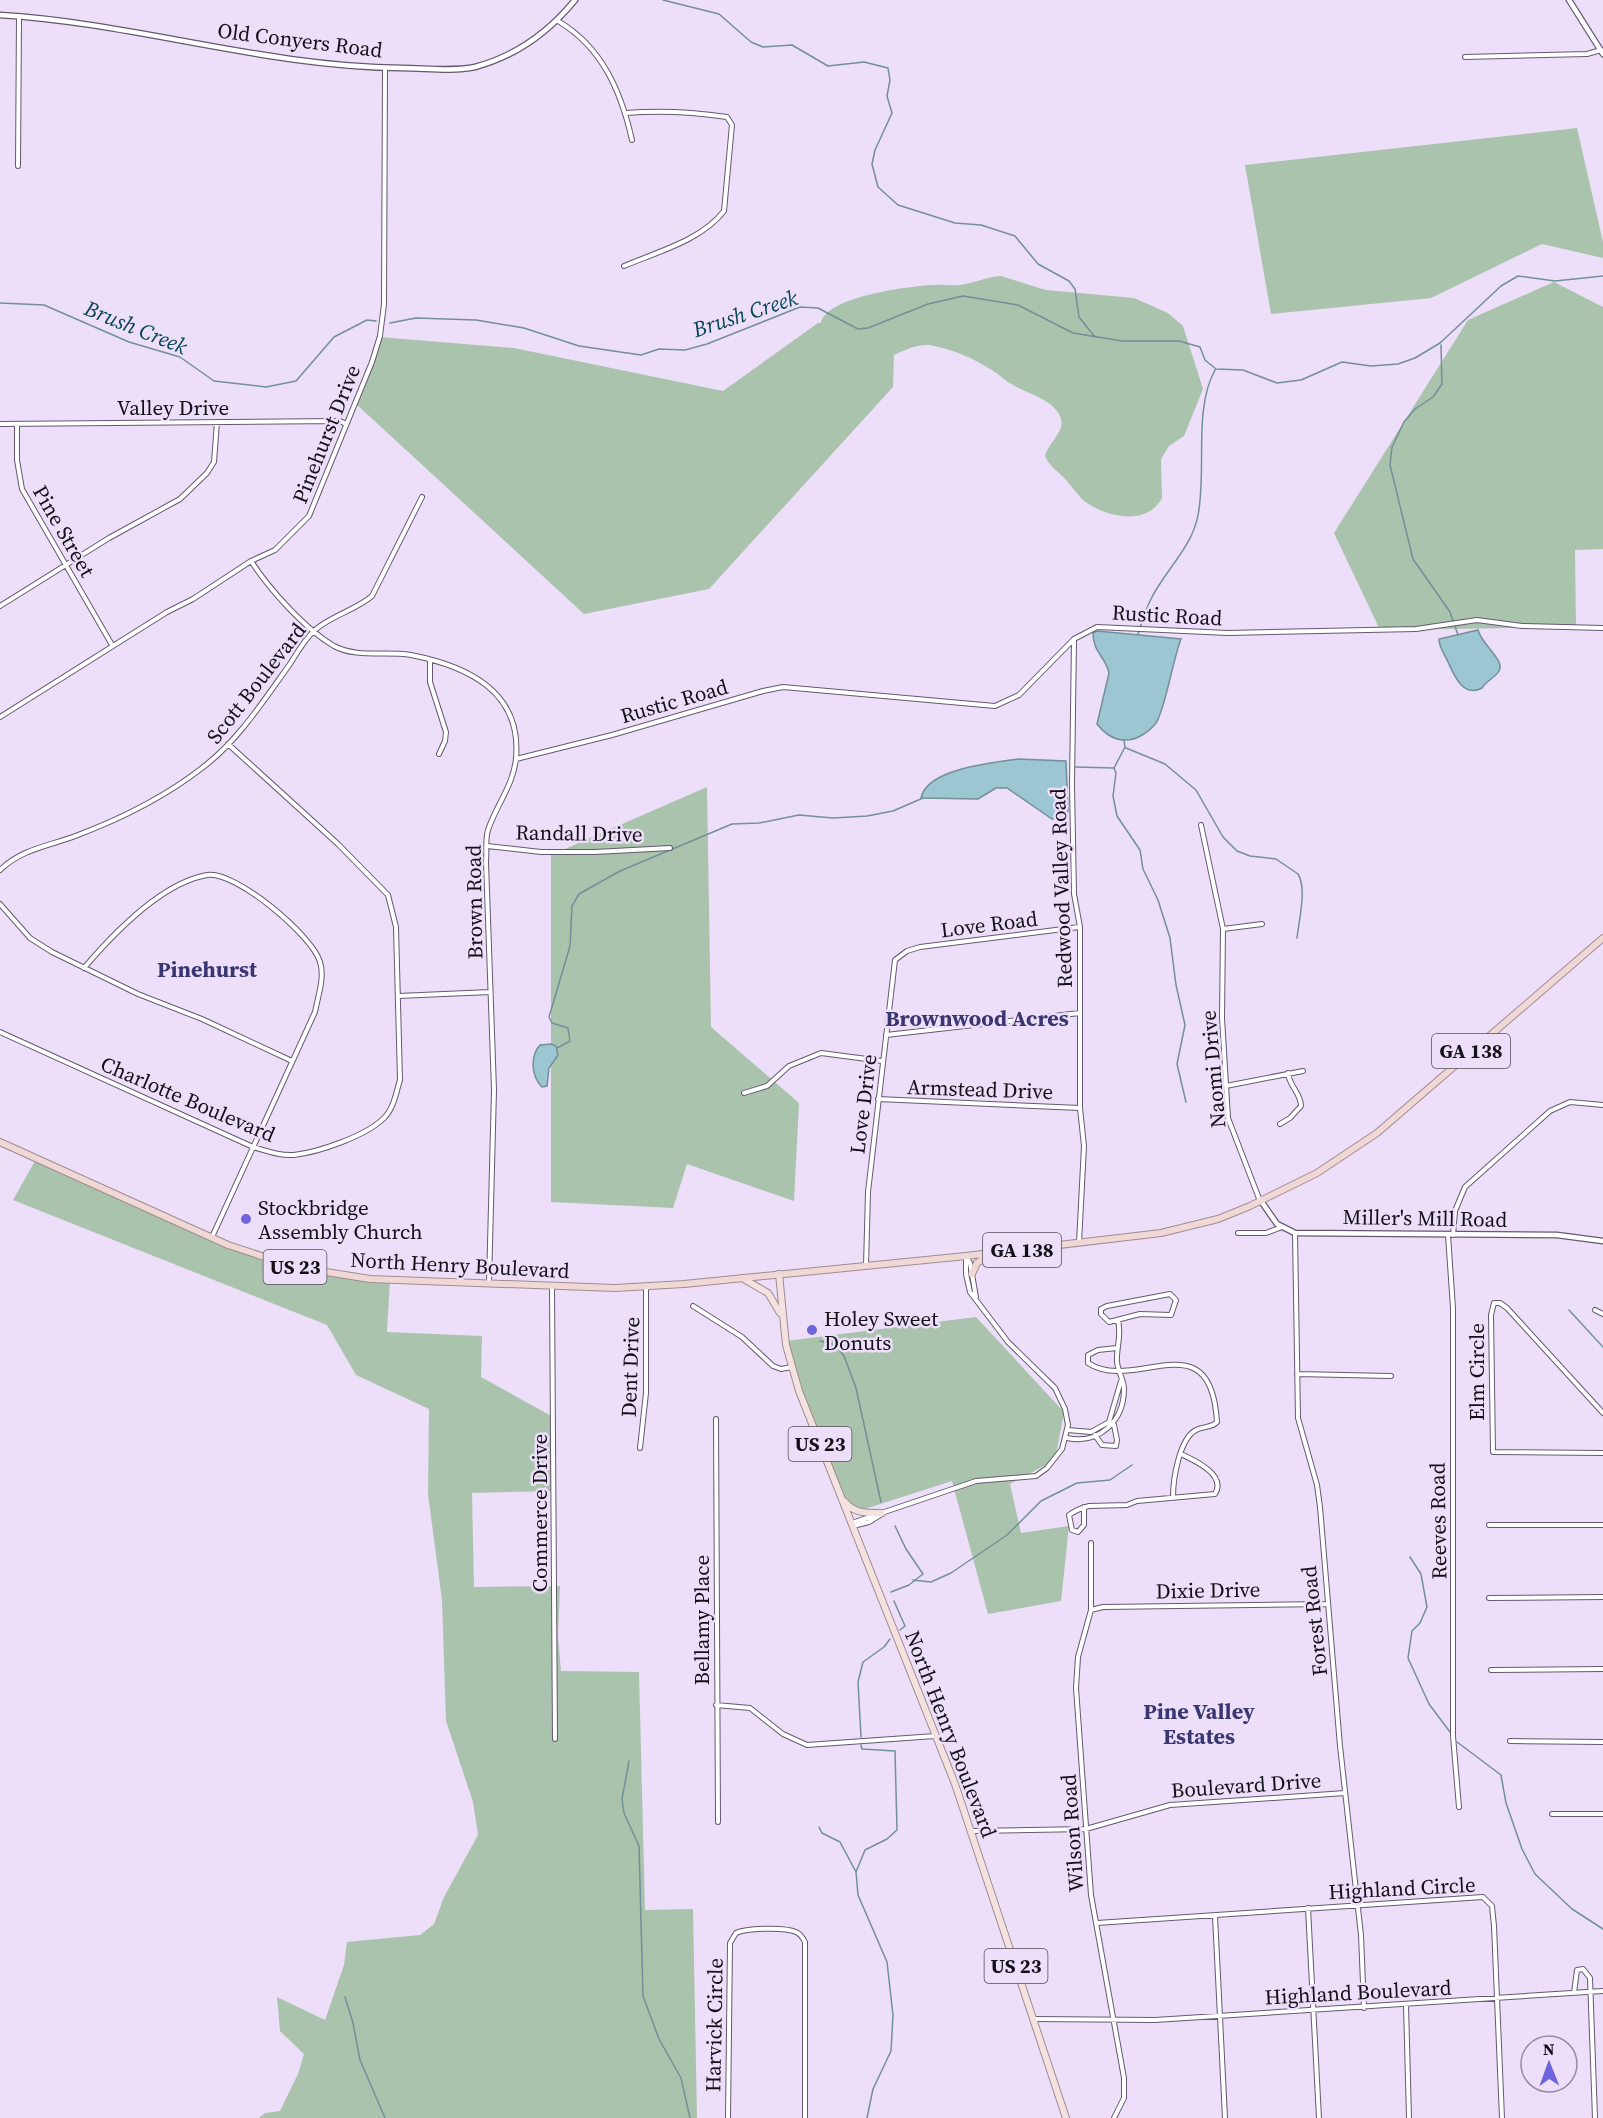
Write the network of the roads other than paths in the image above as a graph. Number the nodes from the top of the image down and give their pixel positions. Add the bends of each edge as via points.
1 (575, 0) edge
2 (1569, 0) edge
3 (0, 15) edge
4 (19, 16) junction
5 (558, 21) junction
6 (1602, 52) edge
7 (1464, 57) dead end
8 (385, 68) junction
9 (626, 113) junction
10 (632, 140) dead end
11 (18, 166) dead end
12 (624, 266) dead end
13 (217, 422) junction
14 (0, 424) edge
15 (17, 424) junction
16 (346, 424) junction
17 (422, 496) dead end
18 (251, 561) junction
19 (66, 564) junction
20 (0, 606) edge
21 (1603, 628) edge
22 (314, 630) junction
23 (1074, 639) junction
24 (112, 645) junction
25 (430, 661) junction
26 (0, 717) edge
27 (228, 744) junction
28 (439, 754) dead end
29 (516, 759) junction
30 (1200, 825) dead end
31 (487, 846) junction
32 (670, 848) dead end
33 (0, 870) edge
34 (0, 904) edge
35 (1262, 924) dead end
36 (1080, 927) junction
37 (1222, 929) junction
38 (1603, 938) edge
39 (902, 953) joint
40 (84, 968) junction
41 (490, 992) junction
42 (398, 996) junction
43 (1080, 1013) junction
44 (0, 1032) edge
45 (886, 1035) junction
46 (292, 1061) junction
47 (882, 1061) junction
48 (1303, 1071) dead end
49 (1288, 1073) junction
50 (1226, 1086) junction
51 (744, 1093) dead end
52 (878, 1099) junction
53 (1603, 1105) edge
54 (1080, 1108) junction
55 (1280, 1124) dead end
56 (0, 1142) edge
57 (254, 1147) junction
58 (1261, 1201) junction
59 (1282, 1227) junction
60 (1238, 1233) dead end
61 (1295, 1233) junction
62 (1450, 1235) junction
63 (212, 1238) junction
64 (1603, 1241) edge
65 (1078, 1244) junction
66 (991, 1253) junction
67 (966, 1256) junction
68 (866, 1264) junction
69 (778, 1274) junction
70 (972, 1274) junction
71 (742, 1278) junction
72 (489, 1283) junction
73 (552, 1287) junction
74 (646, 1287) junction
75 (976, 1298) junction
76 (693, 1306) dead end
77 (1595, 1310) dead end
78 (1603, 1314) edge
79 (782, 1317) junction
80 (1118, 1321) junction
81 (1117, 1348) junction
82 (792, 1367) junction
83 (1118, 1370) junction
84 (1297, 1374) junction
85 (1391, 1376) dead end
86 (1121, 1380) junction
87 (1603, 1413) edge
88 (716, 1419) dead end
89 (1114, 1425) junction
90 (1068, 1430) junction
91 (1095, 1435) junction
92 (1067, 1438) junction
93 (640, 1448) dead end
94 (1603, 1453) edge
95 (1181, 1454) junction
96 (1173, 1497) junction
97 (842, 1498) junction
98 (1084, 1508) junction
99 (882, 1513) junction
100 (852, 1525) junction
101 (1489, 1525) dead end
102 (1603, 1525) edge
103 (1091, 1543) dead end
104 (1603, 1597) edge
105 (1489, 1598) dead end
106 (1328, 1604) junction
107 (1090, 1610) junction
108 (1603, 1669) edge
109 (1491, 1670) dead end
110 (716, 1706) junction
111 (936, 1736) junction
112 (555, 1739) dead end
113 (1510, 1741) dead end
114 (1603, 1742) edge
115 (1345, 1793) junction
116 (1459, 1808) dead end
117 (1552, 1814) dead end
118 (1603, 1814) edge
119 (718, 1822) dead end
120 (1086, 1828) junction
121 (972, 1831) junction
122 (1358, 1905) junction
123 (1308, 1908) junction
124 (1215, 1916) junction
125 (1097, 1923) junction
126 (1603, 1991) edge
127 (1591, 1992) junction
128 (1574, 1993) junction
129 (1497, 1997) junction
130 (1406, 2005) junction
131 (1364, 2008) junction
132 (1313, 2011) junction
133 (1219, 2015) junction
134 (1033, 2019) junction
135 (1115, 2021) junction
136 (728, 2118) edge
137 (805, 2118) edge
138 (1066, 2118) edge
139 (1114, 2118) edge
140 (1225, 2118) edge
141 (1319, 2118) edge
142 (1409, 2118) edge
143 (1502, 2118) edge
144 (1595, 2118) edge

1 - 5 street, Old Conyers Road
2 - 6 street
3 - 4 street, Old Conyers Road
4 - 8 street, Old Conyers Road via 308,61
4 - 11 street
5 - 8 street, Old Conyers Road via 528,45 471,68
5 - 9 street via 578,33 604,64
6 - 7 street
8 - 16 street, Pinehurst Drive via 384,304 372,362
9 - 10 street
9 - 12 street via 664,110 702,114 727,117 732,125 726,203 717,220 682,241
13 - 15 street, Valley Drive
13 - 16 street, Valley Drive
13 - 19 street via 214,462 193,488 169,507
14 - 15 street, Valley Drive
15 - 19 street, Pine Street via 19,482
16 - 18 street, Pinehurst Drive via 309,516 275,550
17 - 22 street, Scott Boulevard via 372,596
18 - 22 street, Brown Road via 262,578
18 - 24 street, Pinehurst Drive
19 - 20 street
19 - 24 street, Pine Street
21 - 23 street, Rustic Road via 1522,626 1477,620 1416,629 1271,633 1096,627
22 - 25 street, Brown Road via 347,651 411,655
22 - 27 street, Scott Boulevard
23 - 29 street, Rustic Road via 1019,695 995,706 783,687
23 - 36 street, Redwood Valley Road via 1074,894
24 - 26 street, Pinehurst Drive
25 - 28 street via 430,682 446,732
25 - 29 street, Brown Road via 479,679 499,694 511,716
27 - 33 street, Scott Boulevard via 172,788 79,835 15,857
27 - 42 street, Charlotte Boulevard via 338,844 388,896 396,927
29 - 31 street, Brown Road via 488,832
30 - 37 street, Naomi Drive
31 - 32 street, Randall Drive via 541,852
31 - 41 street, Brown Road
34 - 40 street via 30,938
35 - 37 street
36 - 39 street, Love Road via 920,947
36 - 43 street, Redwood Valley Road
37 - 50 street, Naomi Drive
38 - 58 highway, GA 138 via 1377,1133 1317,1173
39 - 45 street, Love Drive via 892,969
40 - 46 street
40 - 46 street via 132,917 158,899 198,878 225,876 275,910 308,942 320,961 321,982 315,1012
41 - 42 street
41 - 72 street, Brown Road via 494,1090
42 - 57 street, Charlotte Boulevard via 400,1080 385,1118 364,1133 295,1155
43 - 45 street
43 - 54 street, Redwood Valley Road
44 - 57 street, Charlotte Boulevard
45 - 47 street, Love Drive
46 - 57 street
47 - 51 street via 821,1053 789,1066 767,1086
47 - 52 street, Love Drive
48 - 49 street
49 - 50 street
49 - 55 street via 1301,1106
50 - 58 street, Naomi Drive via 1233,1135
52 - 54 street, Armstead Drive
52 - 68 street, Love Drive via 868,1191
53 - 62 street, Reeves Road via 1570,1102 1550,1111 1465,1188
54 - 65 street, Redwood Valley Road via 1084,1146
56 - 63 highway, North Henry Boulevard / US 23
57 - 63 street
58 - 59 street, Miller's Mill Road
58 - 65 highway, GA 138 via 1197,1225
59 - 60 street via 1271,1233
59 - 61 street, Miller's Mill Road
61 - 62 street, Miller's Mill Road
61 - 84 street, Forest Road
62 - 64 street, Miller's Mill Road via 1557,1235
62 - 116 street, Reeves Road via 1453,1737
63 - 72 highway, North Henry Boulevard / US 23 via 277,1262 331,1274
65 - 66 highway, GA 138
66 - 67 highway, GA 138
66 - 70 highway via 977,1263
67 - 68 highway, GA 138
67 - 70 street
67 - 75 street via 967,1283
68 - 69 highway, GA 138
69 - 71 highway, North Henry Boulevard / US 23
69 - 79 main road, North Henry Boulevard / US 23
70 - 75 street
71 - 74 highway, North Henry Boulevard / US 23
71 - 79 main road, US 23 via 768,1293
72 - 73 highway, North Henry Boulevard / US 23
73 - 74 highway, North Henry Boulevard / US 23
73 - 112 street, Commerce Drive
74 - 93 street, Dent Drive via 646,1393
75 - 90 street via 1008,1342 1055,1388 1065,1409
76 - 82 street via 742,1337 773,1366
77 - 78 street
79 - 82 main road, North Henry Boulevard / US 23
80 - 80 street via 1106,1321 1101,1309 1170,1294 1176,1300 1171,1315 1140,1314
80 - 81 street
81 - 83 street
81 - 83 street via 1098,1350 1088,1355 1087,1360 1093,1366
82 - 97 main road, North Henry Boulevard / US 23
83 - 86 street
83 - 95 street via 1180,1365 1194,1368 1204,1376 1217,1422 1190,1434
84 - 85 street
84 - 106 street, Forest Road via 1298,1418 1320,1507
86 - 89 street via 1123,1397
86 - 90 street via 1109,1422 1091,1432
87 - 94 street, Elm Circle via 1508,1308 1494,1303 1493,1452
88 - 110 street, Bellamy Place
89 - 91 street
89 - 91 street via 1116,1446 1105,1446
90 - 92 street
91 - 92 street
92 - 99 street via 1056,1457 1036,1476 976,1482
95 - 96 street via 1173,1474
95 - 96 street via 1211,1472 1218,1490 1215,1494
96 - 98 street
97 - 99 main road via 852,1510
97 - 100 main road, North Henry Boulevard / US 23
98 - 98 street via 1069,1515 1072,1530 1078,1532 1084,1525
99 - 100 street
100 - 111 main road, North Henry Boulevard / US 23
101 - 102 street
103 - 107 street, Wilson Road
104 - 105 street
106 - 107 street, Dixie Drive
106 - 115 street, Forest Road
107 - 120 street, Wilson Road via 1076,1677
108 - 109 street
110 - 111 street via 750,1708 783,1734 807,1745
110 - 119 street, Bellamy Place
111 - 121 main road, North Henry Boulevard / US 23
113 - 114 street
115 - 120 street, Boulevard Drive via 1170,1805
115 - 122 street, Forest Road
117 - 118 street
120 - 121 street, Boulevard Drive
120 - 125 street, Wilson Road
121 - 134 main road, North Henry Boulevard / US 23
122 - 123 street, Highland Circle
122 - 129 street, Highland Circle via 1477,1897 1488,1900 1494,1926
122 - 131 street, Forest Road
123 - 124 street, Highland Circle
123 - 132 street
124 - 125 street, Highland Circle
124 - 133 street
125 - 135 street, Wilson Road
126 - 127 street, Highland Boulevard
127 - 128 street, Highland Boulevard
127 - 128 street via 1589,1973 1583,1969 1575,1974
127 - 144 street
128 - 129 street, Highland Boulevard
129 - 130 street, Highland Boulevard
129 - 143 street, Highland Circle
130 - 131 street, Highland Boulevard
130 - 142 street
131 - 132 street, Highland Boulevard
132 - 133 street, Highland Boulevard
132 - 141 street
133 - 135 street, Highland Boulevard
133 - 140 street
134 - 135 street, Highland Boulevard
134 - 138 main road, North Henry Boulevard / US 23
135 - 139 street, Wilson Road via 1125,2089
136 - 137 street, Harvick Circle via 730,1943 736,1933 748,1930 792,1931 805,1942

